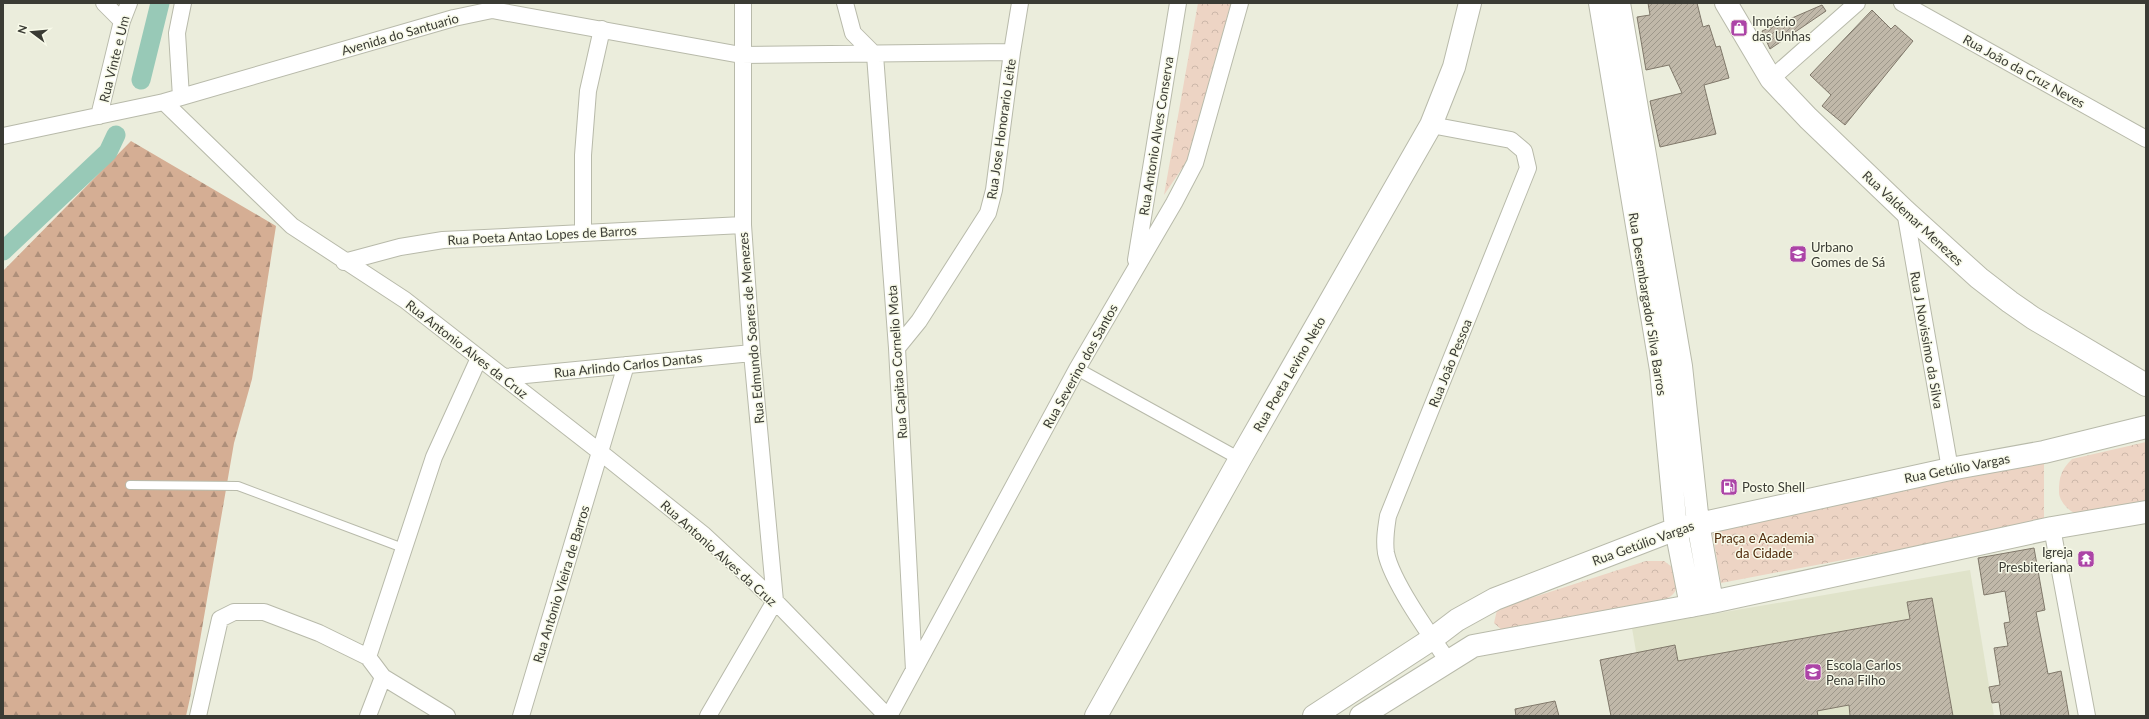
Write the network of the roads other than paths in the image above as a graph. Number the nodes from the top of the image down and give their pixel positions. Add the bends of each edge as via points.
1 (104, 3) edge
2 (129, 3) edge
3 (183, 3) edge
4 (742, 3) edge
5 (845, 3) edge
6 (1020, 3) edge
7 (1178, 3) edge
8 (1240, 3) edge
9 (1470, 3) edge
10 (1480, 3) edge
11 (1600, 3) edge
12 (1618, 3) edge
13 (1726, 3) edge
14 (1857, 3) edge
15 (1902, 3) edge
16 (497, 6) edge
17 (122, 21) junction
18 (1466, 26) junction
19 (602, 29) junction
20 (1012, 52) junction
21 (741, 54) junction
22 (875, 55) junction
23 (1770, 80) junction
24 (1623, 89) junction
25 (181, 97) junction
26 (164, 102) junction
27 (102, 115) junction
28 (1431, 125) junction
29 (3, 136) edge
30 (2146, 139) edge
31 (1905, 211) junction
32 (743, 225) junction
33 (583, 232) junction
34 (344, 262) junction
35 (1135, 270) junction
36 (897, 348) junction
37 (752, 353) junction
38 (479, 358) junction
39 (626, 365) junction
40 (1671, 368) junction
41 (1077, 369) junction
42 (504, 377) junction
43 (2146, 384) edge
44 (2146, 427) edge
45 (600, 452) junction
46 (1240, 459) junction
47 (1950, 469) junction
48 (130, 485) dead end
49 (2146, 512) edge
50 (1698, 523) junction
51 (2052, 528) junction
52 (1676, 529) junction
53 (402, 548) junction
54 (775, 601) junction
55 (1712, 602) junction
56 (1691, 606) junction
57 (1432, 639) junction
58 (368, 657) junction
59 (1448, 661) junction
60 (914, 670) junction
61 (383, 677) junction
62 (1350, 694) junction
63 (198, 716) edge
64 (368, 716) edge
65 (447, 716) edge
66 (521, 716) edge
67 (708, 716) edge
68 (888, 716) edge
69 (1096, 716) edge
70 (1314, 716) edge
71 (1360, 716) edge
72 (2087, 716) edge

1 - 17 street
2 - 17 street, Rua Vinte e Um
3 - 25 street via 177,33
4 - 21 street, Rua Edmundo Soares de Menezes
5 - 22 street via 853,33
6 - 20 street, Rua Jose Honorario Leite
7 - 35 street, Rua Antonio Alves Conserva
8 - 35 street, Rua Severino dos Santos via 1195,163
9 - 18 main road, Rua Poeta Levino Neto
10 - 18 main road, Rua Poeta Levino Neto
11 - 24 main road, Rua Desembargador Silva Barros
12 - 24 main road, Rua Desembargador Silva Barros
13 - 23 main road, Rua Valdemar Menezes
14 - 23 street
15 - 30 street, Rua João da Cruz Neves
16 - 19 street, Avenida do Santuario
16 - 25 street, Avenida do Santuario
17 - 27 street, Rua Vinte e Um
18 - 28 main road, Rua Poeta Levino Neto via 1454,67
19 - 21 street, Avenida do Santuario
19 - 33 street via 588,91 583,155
20 - 22 street, Avenida do Santuario
20 - 36 street, Rua Jose Honorario Leite via 994,190 988,213 919,321
21 - 22 street, Avenida do Santuario
21 - 32 street, Rua Edmundo Soares de Menezes
22 - 36 street, Rua Capitao Cornelio Mota
23 - 31 main road, Rua Valdemar Menezes
24 - 40 main road, Rua Desembargador Silva Barros
25 - 26 street, Avenida do Santuario
26 - 27 street
26 - 34 street, Rua Antonio Alves da Cruz via 292,226
27 - 29 street
28 - 46 main road, Rua Poeta Levino Neto
28 - 57 street, Rua João Pessoa via 1512,140 1524,151 1528,168 1388,516 1384,534 1391,570
31 - 43 main road, Rua Valdemar Menezes via 1979,278 2032,318
31 - 47 street, Rua J Novissimo da Silva
32 - 33 street, Rua Poeta Antao Lopes de Barros
32 - 37 street, Rua Edmundo Soares de Menezes
33 - 34 street, Rua Poeta Antao Lopes de Barros via 443,240 400,247
34 - 38 street, Rua Antonio Alves da Cruz via 405,300
35 - 41 street, Rua Severino dos Santos
36 - 60 street, Rua Capitao Cornelio Mota
37 - 39 street, Rua Arlindo Carlos Dantas
37 - 54 street, Rua Edmundo Soares de Menezes
38 - 42 street, Rua Antonio Alves da Cruz
38 - 53 street via 434,457
39 - 42 street, Rua Arlindo Carlos Dantas
39 - 45 street, Rua Antonio Vieira de Barros
40 - 50 main road, Rua Desembargador Silva Barros
40 - 52 main road, Rua Desembargador Silva Barros
41 - 46 street
41 - 60 street, Rua Severino dos Santos
42 - 45 street, Rua Antonio Alves da Cruz
44 - 47 main road, Rua Getúlio Vargas via 2044,452
45 - 54 street, Rua Antonio Alves da Cruz via 704,535
45 - 66 street, Rua Antonio Vieira de Barros
46 - 69 main road, Rua Poeta Levino Neto
47 - 50 main road, Rua Getúlio Vargas
48 - 53 lane via 238,486
49 - 51 main road
50 - 52 main road, Rua Getúlio Vargas
50 - 55 main road, Rua Desembargador Silva Barros
51 - 55 main road
51 - 72 street
52 - 56 main road, Rua Desembargador Silva Barros
52 - 57 main road, Rua Getúlio Vargas via 1494,599 1457,620
53 - 58 street
54 - 67 street
54 - 68 street, Rua Antonio Alves da Cruz
55 - 56 main road
56 - 59 main road via 1472,646
57 - 59 street, Rua João Pessoa
57 - 62 main road, Rua Getúlio Vargas
58 - 61 street
58 - 63 street via 264,612 234,612 220,619
59 - 71 main road
60 - 68 street, Rua Severino dos Santos
61 - 64 street
61 - 65 street
62 - 70 main road, Rua Getúlio Vargas
62 - 71 main road

